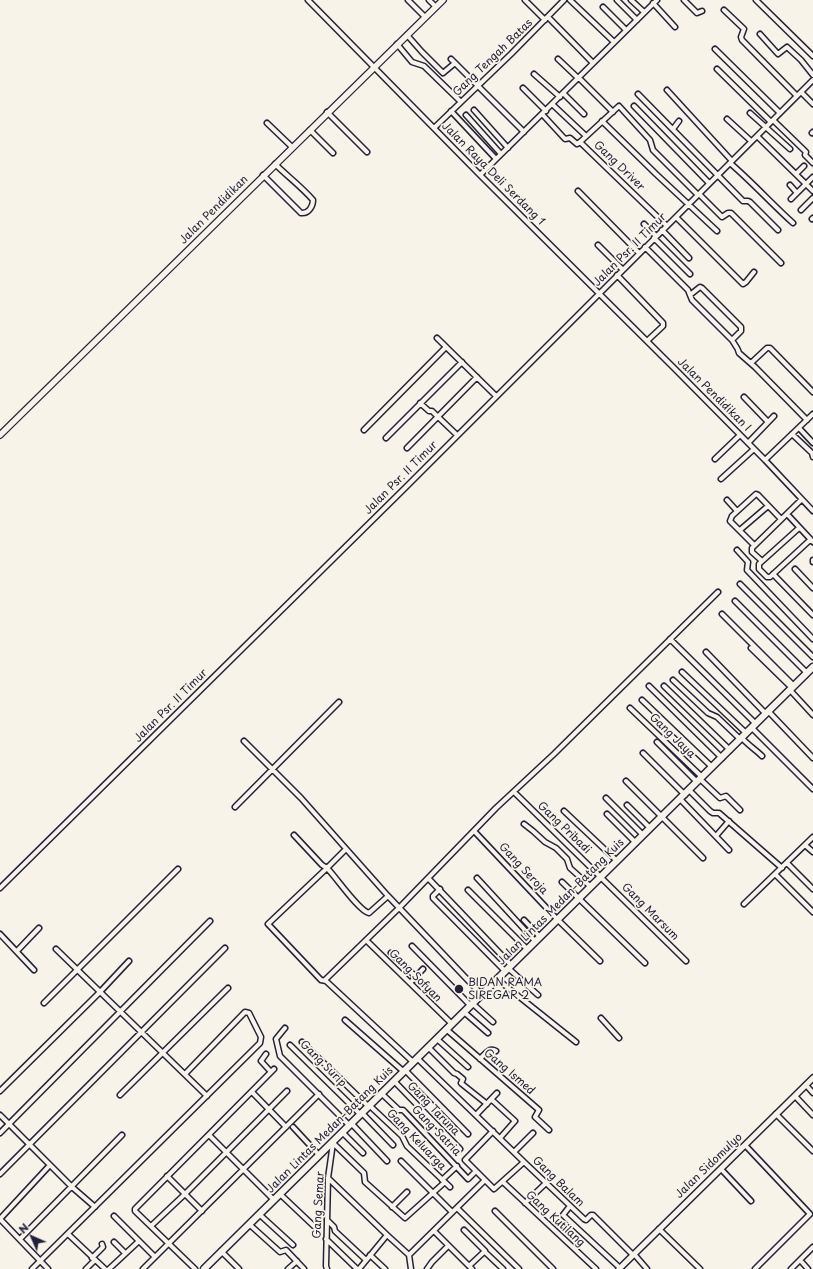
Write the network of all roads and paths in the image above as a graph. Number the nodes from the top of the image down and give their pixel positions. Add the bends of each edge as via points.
1 (308, 0) edge
2 (408, 0) edge
3 (430, 0) edge
4 (443, 0) edge
5 (532, 0) edge
6 (564, 0) edge
7 (570, 0) edge
8 (617, 0) edge
9 (631, 0) edge
10 (684, 0) edge
11 (756, 0) edge
12 (527, 2) edge
13 (655, 2) edge
14 (436, 7) junction
15 (603, 7) dead end
16 (724, 10) dead end
17 (702, 11) dead end
18 (644, 12) junction
19 (425, 17) junction
20 (546, 18) junction
21 (637, 20) junction
22 (675, 27) dead end
23 (626, 30) junction
24 (760, 34) dead end
25 (407, 35) junction
26 (614, 42) junction
27 (397, 44) junction
28 (715, 49) dead end
29 (813, 56) edge
30 (451, 59) dead end
31 (558, 59) dead end
32 (455, 63) junction
33 (593, 63) junction
34 (374, 67) junction
35 (717, 69) dead end
36 (534, 74) dead end
37 (813, 75) edge
38 (578, 78) junction
39 (813, 80) edge
40 (478, 85) junction
41 (523, 88) dead end
42 (666, 90) dead end
43 (801, 92) junction
44 (638, 94) dead end
45 (562, 95) junction
46 (797, 96) junction
47 (462, 102) junction
48 (552, 104) junction
49 (813, 104) edge
50 (634, 106) dead end
51 (474, 110) dead end
52 (451, 111) junction
53 (327, 112) junction
54 (544, 112) junction
55 (613, 112) junction
56 (750, 113) dead end
57 (780, 113) junction
58 (584, 114) dead end
59 (466, 115) dead end
60 (727, 119) dead end
61 (602, 121) junction
62 (679, 121) dead end
63 (772, 121) junction
64 (267, 123) dead end
65 (766, 126) junction
66 (434, 128) junction
67 (672, 129) junction
68 (310, 130) junction
69 (524, 132) junction
70 (586, 136) junction
71 (757, 136) junction
72 (751, 141) junction
73 (580, 142) junction
74 (292, 147) junction
75 (508, 148) junction
76 (790, 149) dead end
77 (367, 152) dead end
78 (333, 153) dead end
79 (501, 154) junction
80 (496, 159) junction
81 (731, 162) junction
82 (813, 163) edge
83 (274, 164) junction
84 (804, 166) dead end
85 (796, 174) junction
86 (263, 175) junction
87 (480, 175) junction
88 (717, 175) junction
89 (813, 177) edge
90 (710, 183) junction
91 (806, 184) junction
92 (790, 185) dead end
93 (578, 191) dead end
94 (813, 191) edge
95 (797, 193) junction
96 (698, 194) junction
97 (813, 198) edge
98 (791, 199) dead end
99 (688, 204) junction
100 (801, 210) dead end
101 (676, 217) junction
102 (644, 224) dead end
103 (793, 224) dead end
104 (667, 226) junction
105 (662, 230) junction
106 (778, 230) dead end
107 (717, 231) dead end
108 (655, 237) junction
109 (598, 245) dead end
110 (645, 247) junction
111 (639, 253) junction
112 (689, 258) dead end
113 (781, 263) dead end
114 (623, 270) junction
115 (754, 272) dead end
116 (690, 274) dead end
117 (618, 275) junction
118 (599, 294) junction
119 (690, 295) junction
120 (437, 338) dead end
121 (732, 340) junction
122 (647, 341) junction
123 (446, 347) junction
124 (462, 362) junction
125 (751, 363) junction
126 (477, 377) junction
127 (813, 392) edge
128 (496, 396) junction
129 (744, 397) dead end
130 (420, 403) junction
131 (813, 414) edge
132 (774, 416) dead end
133 (438, 417) junction
134 (807, 420) junction
135 (768, 422) junction
136 (799, 428) junction
137 (364, 430) dead end
138 (792, 434) junction
139 (0, 435) edge
140 (457, 435) junction
141 (740, 435) junction
142 (386, 438) dead end
143 (748, 443) junction
144 (813, 443) edge
145 (407, 448) dead end
146 (754, 449) junction
147 (813, 457) edge
148 (715, 458) dead end
149 (766, 460) junction
150 (721, 479) dead end
151 (727, 500) dead end
152 (801, 500) junction
153 (768, 506) junction
154 (737, 511) junction
155 (813, 511) edge
156 (787, 514) junction
157 (781, 519) junction
158 (799, 528) junction
159 (740, 530) junction
160 (812, 541) edge
161 (754, 545) junction
162 (737, 550) dead end
163 (762, 561) junction
164 (795, 570) dead end
165 (773, 574) junction
166 (740, 584) dead end
167 (813, 588) edge
168 (718, 592) dead end
169 (735, 601) dead end
170 (722, 614) dead end
171 (813, 615) edge
172 (670, 639) junction
173 (813, 639) edge
174 (751, 648) dead end
175 (706, 652) dead end
176 (813, 657) edge
177 (813, 667) edge
178 (682, 672) dead end
179 (807, 673) junction
180 (673, 680) dead end
181 (649, 686) dead end
182 (664, 686) dead end
183 (792, 688) junction
184 (642, 700) dead end
185 (339, 702) dead end
186 (630, 708) dead end
187 (767, 713) junction
188 (813, 715) edge
189 (754, 726) junction
190 (743, 737) junction
191 (244, 741) dead end
192 (657, 742) dead end
193 (730, 750) junction
194 (643, 753) dead end
195 (762, 756) dead end
196 (722, 758) junction
197 (813, 758) edge
198 (712, 767) junction
199 (273, 769) junction
200 (700, 779) junction
201 (626, 780) dead end
202 (813, 789) edge
203 (514, 792) junction
204 (687, 792) junction
205 (606, 798) dead end
206 (680, 800) junction
207 (627, 805) dead end
208 (235, 807) dead end
209 (740, 810) dead end
210 (564, 811) dead end
211 (607, 814) dead end
212 (662, 818) junction
213 (729, 821) junction
214 (524, 824) dead end
215 (650, 828) junction
216 (475, 832) junction
217 (294, 835) dead end
218 (643, 835) junction
219 (716, 836) junction
220 (813, 837) edge
221 (636, 843) junction
222 (805, 844) junction
223 (346, 848) junction
224 (730, 850) dead end
225 (813, 852) edge
226 (702, 858) dead end
227 (617, 861) junction
228 (787, 863) junction
229 (327, 868) junction
230 (782, 868) junction
231 (178, 869) dead end
232 (775, 874) junction
233 (601, 876) junction
234 (428, 878) junction
235 (477, 878) dead end
236 (562, 882) dead end
237 (591, 887) junction
238 (0, 888) edge
239 (440, 889) junction
240 (813, 889) edge
241 (468, 890) dead end
242 (388, 896) junction
243 (579, 898) junction
244 (744, 904) dead end
245 (399, 908) junction
246 (813, 912) edge
247 (557, 919) junction
248 (524, 920) dead end
249 (210, 921) dead end
250 (474, 926) junction
251 (39, 928) dead end
252 (467, 932) junction
253 (0, 934) edge
254 (538, 939) junction
255 (366, 940) junction
256 (412, 946) dead end
257 (225, 948) dead end
258 (56, 949) dead end
259 (527, 949) junction
260 (17, 951) junction
261 (391, 953) dead end
262 (129, 961) dead end
263 (600, 961) dead end
264 (686, 961) dead end
265 (645, 963) dead end
266 (508, 968) junction
267 (423, 969) dead end
268 (34, 970) dead end
269 (77, 971) junction
270 (416, 976) junction
271 (497, 979) junction
272 (326, 981) junction
273 (410, 983) junction
274 (228, 988) dead end
275 (100, 992) junction
276 (481, 994) junction
277 (538, 995) dead end
278 (44, 1003) dead end
279 (471, 1004) junction
280 (120, 1012) junction
281 (464, 1012) junction
282 (601, 1018) dead end
283 (345, 1020) dead end
284 (493, 1022) dead end
285 (452, 1024) junction
286 (285, 1028) dead end
287 (446, 1029) junction
288 (142, 1031) junction
289 (488, 1033) dead end
290 (619, 1038) dead end
291 (436, 1039) junction
292 (302, 1042) dead end
293 (576, 1042) dead end
294 (290, 1045) dead end
295 (428, 1047) junction
296 (496, 1051) dead end
297 (163, 1053) junction
298 (266, 1054) dead end
299 (480, 1059) junction
300 (415, 1060) junction
301 (468, 1067) dead end
302 (404, 1071) junction
303 (185, 1074) junction
304 (813, 1078) edge
305 (394, 1081) junction
306 (806, 1085) junction
307 (0, 1091) edge
308 (287, 1091) dead end
309 (252, 1092) junction
310 (498, 1092) dead end
311 (381, 1093) junction
312 (813, 1093) edge
313 (319, 1094) junction
314 (120, 1095) dead end
315 (207, 1096) junction
316 (795, 1096) junction
317 (491, 1099) junction
318 (486, 1104) junction
319 (368, 1106) junction
320 (269, 1110) junction
321 (361, 1113) junction
322 (776, 1114) junction
323 (0, 1115) edge
324 (476, 1115) junction
325 (813, 1115) edge
326 (9, 1124) junction
327 (350, 1124) junction
328 (286, 1126) junction
329 (293, 1127) dead end
330 (549, 1130) dead end
331 (493, 1131) junction
332 (342, 1132) junction
333 (0, 1133) edge
334 (532, 1133) dead end
335 (468, 1134) dead end
336 (122, 1135) dead end
337 (209, 1135) junction
338 (500, 1138) junction
339 (332, 1143) junction
340 (30, 1145) junction
341 (393, 1145) dead end
342 (746, 1145) junction
343 (460, 1149) dead end
344 (813, 1151) edge
345 (227, 1152) junction
346 (363, 1152) dead end
347 (514, 1152) junction
348 (320, 1154) junction
349 (465, 1160) junction
350 (387, 1161) dead end
351 (401, 1162) dead end
352 (524, 1162) junction
353 (50, 1165) junction
354 (458, 1167) junction
355 (244, 1169) junction
356 (721, 1169) junction
357 (476, 1171) junction
358 (0, 1174) edge
359 (167, 1176) junction
360 (328, 1178) junction
361 (485, 1180) junction
362 (443, 1181) junction
363 (503, 1182) junction
364 (546, 1183) junction
365 (72, 1187) junction
366 (450, 1187) dead end
367 (407, 1192) dead end
368 (185, 1194) junction
369 (280, 1194) junction
370 (433, 1194) junction
371 (274, 1200) junction
372 (751, 1201) dead end
373 (525, 1203) junction
374 (570, 1206) junction
375 (94, 1207) junction
376 (392, 1207) junction
377 (457, 1208) junction
378 (202, 1211) junction
379 (495, 1211) dead end
380 (452, 1212) junction
381 (259, 1214) junction
382 (114, 1216) dead end
383 (0, 1219) edge
384 (327, 1220) junction
385 (249, 1224) junction
386 (151, 1226) junction
387 (316, 1229) dead end
388 (659, 1229) junction
389 (464, 1230) dead end
390 (434, 1231) junction
391 (68, 1234) junction
392 (387, 1235) junction
393 (20, 1239) junction
394 (326, 1239) junction
395 (139, 1241) junction
396 (114, 1242) dead end
397 (169, 1243) junction
398 (102, 1244) dead end
399 (293, 1245) dead end
400 (448, 1246) junction
401 (813, 1247) edge
402 (221, 1251) junction
403 (485, 1252) junction
404 (125, 1254) junction
405 (370, 1255) junction
406 (409, 1255) junction
407 (633, 1255) junction
408 (155, 1257) junction
409 (94, 1259) junction
410 (41, 1260) junction
411 (366, 1260) junction
412 (800, 1260) junction
413 (297, 1262) junction
414 (430, 1264) junction
415 (327, 1268) edge
416 (471, 1268) edge
417 (620, 1268) edge
418 (32, 1269) edge
419 (48, 1269) edge
420 (86, 1269) edge
421 (105, 1269) edge
422 (109, 1269) edge
423 (143, 1269) edge
424 (195, 1269) edge
425 (204, 1269) edge
426 (239, 1269) edge
427 (288, 1269) edge
428 (304, 1269) edge
429 (358, 1269) edge
430 (385, 1269) edge
431 (411, 1269) edge
432 (427, 1269) edge
433 (435, 1269) edge
434 (503, 1269) edge
435 (519, 1269) edge
436 (553, 1269) edge
437 (596, 1269) edge
438 (648, 1269) edge
439 (700, 1269) edge
440 (755, 1269) edge
441 (791, 1269) edge
442 (808, 1269) edge

1 - 34 street, Jalan Raya Deli Serdang 1
2 - 19 street
3 - 14 street
4 - 14 main road, Jalan Pendidikan
5 - 12 street
6 - 20 street, Gang Tengah Batas
7 - 26 street
8 - 21 street
9 - 18 street
10 - 17 street via 697,13
11 - 29 street
12 - 20 street
13 - 18 street
13 - 22 street
14 - 19 main road, Jalan Pendidikan
15 - 23 street
16 - 46 street via 744,29 742,40
18 - 21 street
19 - 25 main road, Jalan Pendidikan
20 - 33 street
20 - 40 street, Gang Tengah Batas
21 - 23 street
23 - 26 street
24 - 37 street via 778,54 787,47
25 - 27 main road, Jalan Pendidikan
25 - 32 street via 443,73
26 - 33 street
27 - 34 main road, Jalan Pendidikan
27 - 47 street via 412,62 424,66
28 - 57 street
30 - 32 street
31 - 38 street
32 - 40 street
33 - 38 street
34 - 53 main road, Jalan Pendidikan
34 - 66 street, Jalan Raya Deli Serdang 1
35 - 63 street
36 - 45 street
38 - 45 street
38 - 55 street
39 - 43 street, Jalan Psr. II Timur
40 - 47 street, Gang Tengah Batas
40 - 69 street
41 - 54 street
42 - 81 street
43 - 46 street, Jalan Psr. II Timur
43 - 49 street
44 - 67 street
45 - 48 street
45 - 58 street
46 - 57 street, Jalan Psr. II Timur
47 - 52 street, Gang Tengah Batas
48 - 54 street
48 - 70 street, Gang Driver
50 - 90 street
51 - 75 street
52 - 66 street, Gang Tengah Batas
52 - 80 street
53 - 68 main road, Jalan Pendidikan
53 - 77 street
54 - 69 street
54 - 73 street via 565,139 570,138 577,144
55 - 61 street
55 - 96 street via 619,106 651,141 654,150
56 - 65 street
57 - 63 street, Jalan Psr. II Timur
59 - 79 street
60 - 72 street
61 - 70 street
61 - 99 street
62 - 67 street
63 - 65 street, Jalan Psr. II Timur
63 - 82 street via 806,152 805,155
64 - 74 street
65 - 71 street, Jalan Psr. II Timur
65 - 76 street
66 - 87 street, Jalan Raya Deli Serdang 1
67 - 88 street
68 - 74 main road, Jalan Pendidikan
68 - 78 street
69 - 75 street
70 - 73 street, Gang Driver
71 - 72 street, Jalan Psr. II Timur
71 - 85 street
72 - 81 street, Jalan Psr. II Timur
73 - 104 street, Gang Driver
74 - 83 main road, Jalan Pendidikan
75 - 79 street
79 - 80 street
80 - 87 street
81 - 88 street, Jalan Psr. II Timur
81 - 103 street
83 - 86 main road, Jalan Pendidikan
83 - 86 street via 313,200 309,211 302,213
84 - 85 street
85 - 91 street
86 - 139 main road, Jalan Pendidikan
87 - 118 street, Jalan Raya Deli Serdang 1
88 - 90 street, Jalan Psr. II Timur
88 - 106 street via 743,201 750,202
89 - 91 street
90 - 96 street, Jalan Psr. II Timur
91 - 94 street
91 - 95 street
92 - 95 street
93 - 111 street
95 - 98 street
96 - 99 street, Jalan Psr. II Timur
96 - 113 street via 722,218 731,213
97 - 100 street
99 - 101 street, Jalan Psr. II Timur
99 - 107 street
101 - 104 street, Jalan Psr. II Timur
101 - 115 street via 742,284
102 - 108 street
104 - 105 street, Jalan Psr. II Timur
105 - 108 street, Jalan Psr. II Timur
105 - 112 street
108 - 110 street, Jalan Psr. II Timur
108 - 116 street
109 - 114 street
110 - 111 street, Jalan Psr. II Timur
110 - 119 street
111 - 114 street, Jalan Psr. II Timur
114 - 117 street, Jalan Psr. II Timur
117 - 118 street, Jalan Psr. II Timur
117 - 122 street via 663,323
118 - 122 street, Jalan Pendidikan I
118 - 128 street, Jalan Psr. II Timur
119 - 121 street
119 - 121 street via 702,288 741,327 742,330
120 - 123 street
121 - 125 street via 739,353
122 - 141 street, Jalan Pendidikan I
123 - 124 street
123 - 137 street
124 - 126 street
124 - 130 street
125 - 127 street via 766,348 770,348
125 - 134 street
126 - 128 street
126 - 133 street
128 - 140 street, Jalan Psr. II Timur
129 - 135 street
130 - 133 street
130 - 142 street
131 - 134 street
132 - 135 street
133 - 140 street
133 - 145 street
134 - 136 street
135 - 143 street
136 - 138 street
136 - 144 street
138 - 147 street
138 - 149 street
140 - 238 street, Jalan Psr. II Timur
141 - 143 street, Jalan Pendidikan I
141 - 148 street
143 - 146 street, Jalan Pendidikan I
146 - 149 street, Jalan Pendidikan I
146 - 150 street
149 - 152 street, Jalan Pendidikan I
151 - 154 street
152 - 155 street, Jalan Pendidikan I
152 - 156 street
153 - 154 street via 756,494
153 - 157 street
153 - 159 street
154 - 159 street via 730,519
156 - 157 street
156 - 158 street
157 - 161 street
158 - 160 street
158 - 163 street
159 - 161 street
160 - 165 street
161 - 163 street via 752,552
162 - 173 street via 748,562 747,570
163 - 165 street via 759,569 768,577
164 - 167 street
165 - 171 street
166 - 176 street
168 - 172 street
169 - 179 street
170 - 183 street
172 - 189 street
172 - 203 street
174 - 183 street
175 - 187 street
177 - 179 highway, Jalan Lintas Medan–Batang Kuis
178 - 190 street
179 - 183 highway, Jalan Lintas Medan–Batang Kuis
180 - 190 street via 708,713
181 - 196 street
182 - 193 street
183 - 187 highway, Jalan Lintas Medan–Batang Kuis
183 - 188 street
184 - 198 street
185 - 199 street
186 - 200 street, Gang Jaya
187 - 189 highway, Jalan Lintas Medan–Batang Kuis
187 - 197 street
189 - 190 highway, Jalan Lintas Medan–Batang Kuis
189 - 202 street
190 - 193 highway, Jalan Lintas Medan–Batang Kuis
190 - 195 street
191 - 199 street
192 - 200 street
193 - 196 highway, Jalan Lintas Medan–Batang Kuis
194 - 204 street
196 - 198 highway, Jalan Lintas Medan–Batang Kuis
198 - 200 highway, Jalan Lintas Medan–Batang Kuis
199 - 208 street
199 - 223 street
200 - 204 highway, Jalan Lintas Medan–Batang Kuis
200 - 209 street via 720,798 726,796
201 - 212 street
203 - 216 street
203 - 233 street, Gang Pribadi
204 - 206 highway, Jalan Lintas Medan–Batang Kuis
204 - 213 street via 711,813 719,813
205 - 218 street
206 - 212 highway, Jalan Lintas Medan–Batang Kuis
206 - 219 street
207 - 215 street
210 - 227 street
211 - 221 street
212 - 215 highway, Jalan Lintas Medan–Batang Kuis
212 - 226 street
213 - 219 street
213 - 230 street
214 - 237 street via 542,841 556,848 568,859 570,868
215 - 218 highway, Jalan Lintas Medan–Batang Kuis
216 - 234 street
216 - 247 street, Gang Seroja
217 - 229 street
218 - 221 highway, Jalan Lintas Medan–Batang Kuis
219 - 224 street
220 - 222 street
221 - 227 highway, Jalan Lintas Medan–Batang Kuis
222 - 225 street
222 - 228 street
223 - 229 street
223 - 242 street
227 - 233 highway, Jalan Lintas Medan–Batang Kuis
228 - 230 street
228 - 240 street
229 - 242 street via 366,912 370,912
229 - 272 street, Gang Balam via 268,924 321,980
230 - 232 street
231 - 269 street
232 - 244 street
232 - 246 street
233 - 237 highway, Jalan Lintas Medan–Batang Kuis
233 - 264 street, Gang Marsum
234 - 239 street
234 - 245 street
235 - 254 street
236 - 243 street
237 - 243 highway, Jalan Lintas Medan–Batang Kuis
239 - 250 street
239 - 252 street via 433,898
241 - 259 street
242 - 245 street
243 - 247 highway, Jalan Lintas Medan–Batang Kuis
243 - 265 street
245 - 255 street
245 - 276 street
247 - 254 highway, Jalan Lintas Medan–Batang Kuis
247 - 263 street, Gang Seroja
248 - 254 street
249 - 280 street
250 - 252 street
250 - 266 street
251 - 260 street
252 - 266 street
253 - 260 street
254 - 259 highway, Jalan Lintas Medan–Batang Kuis
255 - 272 street
255 - 273 street, Gang Sofyan
256 - 279 street
257 - 288 street
258 - 269 street
259 - 266 highway, Jalan Lintas Medan–Batang Kuis
260 - 268 street
261 - 270 street
262 - 275 street
266 - 271 highway, Jalan Lintas Medan–Batang Kuis
266 - 277 street
267 - 270 street
269 - 275 street
269 - 278 street
270 - 273 street
271 - 276 highway, Jalan Lintas Medan–Batang Kuis
271 - 293 street
272 - 300 street, Gang Balam
273 - 285 street, Gang Sofyan
274 - 297 street
275 - 280 street
275 - 307 street
276 - 279 highway, Jalan Lintas Medan–Batang Kuis
279 - 281 highway, Jalan Lintas Medan–Batang Kuis
279 - 284 street
280 - 288 street
280 - 326 street
281 - 285 highway, Jalan Lintas Medan–Batang Kuis
281 - 289 street
282 - 290 street
283 - 302 street
285 - 287 highway, Jalan Lintas Medan–Batang Kuis
286 - 313 street via 276,1038 278,1053
287 - 291 highway, Jalan Lintas Medan–Batang Kuis
287 - 299 street, Gang Ismed
288 - 297 street
288 - 340 street
291 - 295 highway, Jalan Lintas Medan–Batang Kuis
291 - 301 street
292 - 319 street, Gang Keluarga
294 - 321 street, Gang Surip
295 - 300 highway, Jalan Lintas Medan–Batang Kuis
295 - 318 street via 463,1079 462,1084
296 - 299 street via 490,1049
297 - 303 street
297 - 314 street
298 - 309 street via 261,1061 273,1071
299 - 330 street, Gang Ismed via 539,1110 535,1117
300 - 302 highway, Jalan Lintas Medan–Batang Kuis
300 - 324 street, Gang Balam
302 - 305 highway, Jalan Lintas Medan–Batang Kuis
302 - 335 street
303 - 315 street
303 - 315 street via 246,1012 249,1013 261,1041
304 - 306 street, Jalan Sidomulyo
305 - 311 highway, Jalan Lintas Medan–Batang Kuis
305 - 343 street, Gang Taruna
306 - 312 street
306 - 316 street, Jalan Sidomulyo
308 - 320 street
309 - 320 street
309 - 337 street
310 - 317 street
311 - 319 highway, Jalan Lintas Medan–Batang Kuis
311 - 354 street, Gang Satria via 397,1109 405,1112
313 - 327 street
313 - 328 street
315 - 375 street
316 - 322 street, Jalan Sidomulyo
316 - 325 street
317 - 318 street
317 - 338 street via 515,1121
318 - 324 street
319 - 321 highway, Jalan Lintas Medan–Batang Kuis
319 - 362 street, Gang Keluarga via 402,1136 407,1146
320 - 328 street
320 - 345 street
321 - 327 highway, Jalan Lintas Medan–Batang Kuis
321 - 341 street, Gang Surip
322 - 342 street, Jalan Sidomulyo
322 - 344 street
323 - 326 street
324 - 331 street, Gang Balam
326 - 333 street
326 - 340 street
327 - 332 highway, Jalan Lintas Medan–Batang Kuis
327 - 350 street
328 - 355 street
329 - 348 street
331 - 338 street, Gang Balam
331 - 349 street
332 - 339 highway, Jalan Lintas Medan–Batang Kuis
332 - 346 street
334 - 347 street
336 - 365 street
337 - 345 street
337 - 359 street
338 - 347 street, Gang Balam
339 - 348 highway, Jalan Lintas Medan–Batang Kuis
339 - 360 street, Gang Semar
339 - 376 street via 364,1173 365,1181
340 - 353 street
340 - 358 street
342 - 356 street, Jalan Sidomulyo
342 - 440 street via 810,1214
345 - 355 street
345 - 368 street
347 - 352 street, Gang Balam
348 - 369 highway, Jalan Lintas Medan–Batang Kuis
349 - 354 street
349 - 357 street
351 - 370 street
352 - 363 street
352 - 364 street, Gang Balam
353 - 365 street
353 - 383 street
354 - 357 street, Gang Satria via 468,1179
354 - 362 street
355 - 371 street
355 - 378 street
356 - 372 street
356 - 388 street, Jalan Sidomulyo
357 - 361 street
359 - 368 street
359 - 386 street via 135,1209
360 - 384 street, Gang Semar
360 - 392 street
361 - 363 street via 494,1189
361 - 377 street
362 - 366 street, Gang Keluarga
362 - 370 street
363 - 373 street, Gang Kutilang
364 - 373 street
364 - 374 street, Gang Balam
365 - 375 street
365 - 393 street
367 - 376 street
368 - 378 street
368 - 386 street
369 - 371 highway, Jalan Lintas Medan–Batang Kuis
369 - 387 street
370 - 376 street via 406,1218
370 - 380 street
371 - 381 highway, Jalan Lintas Medan–Batang Kuis
373 - 437 street, Gang Kutilang
374 - 407 street, Gang Balam via 585,1220 593,1215
374 - 417 street via 563,1214
375 - 391 street
377 - 380 street
377 - 435 street
378 - 397 street
379 - 436 street
380 - 390 street
381 - 385 highway, Jalan Lintas Medan–Batang Kuis
381 - 399 street
382 - 395 street
383 - 393 street
384 - 394 street, Gang Semar
384 - 411 street
385 - 402 highway, Jalan Lintas Medan–Batang Kuis
385 - 413 street via 280,1252 286,1250
386 - 397 street
388 - 407 street, Jalan Sidomulyo
388 - 439 street
389 - 403 street
390 - 400 street
390 - 406 street
391 - 409 street
391 - 410 street
392 - 405 street
392 - 406 street
393 - 410 street
394 - 415 street, Gang Semar
394 - 429 street
395 - 404 street
395 - 408 street
396 - 404 street
397 - 408 street
397 - 424 street
398 - 409 street via 103,1247
400 - 414 street
400 - 416 street
401 - 412 street
402 - 425 highway, Jalan Lintas Medan–Batang Kuis
402 - 426 street
403 - 416 street
403 - 434 street
404 - 422 street
405 - 411 street
405 - 430 street
406 - 431 street
407 - 417 street, Jalan Sidomulyo
407 - 438 street
408 - 423 street
409 - 420 street
409 - 421 street
410 - 418 street
410 - 419 street
411 - 429 street
412 - 441 street
412 - 442 street
413 - 427 street
413 - 428 street
414 - 432 street
414 - 433 street

